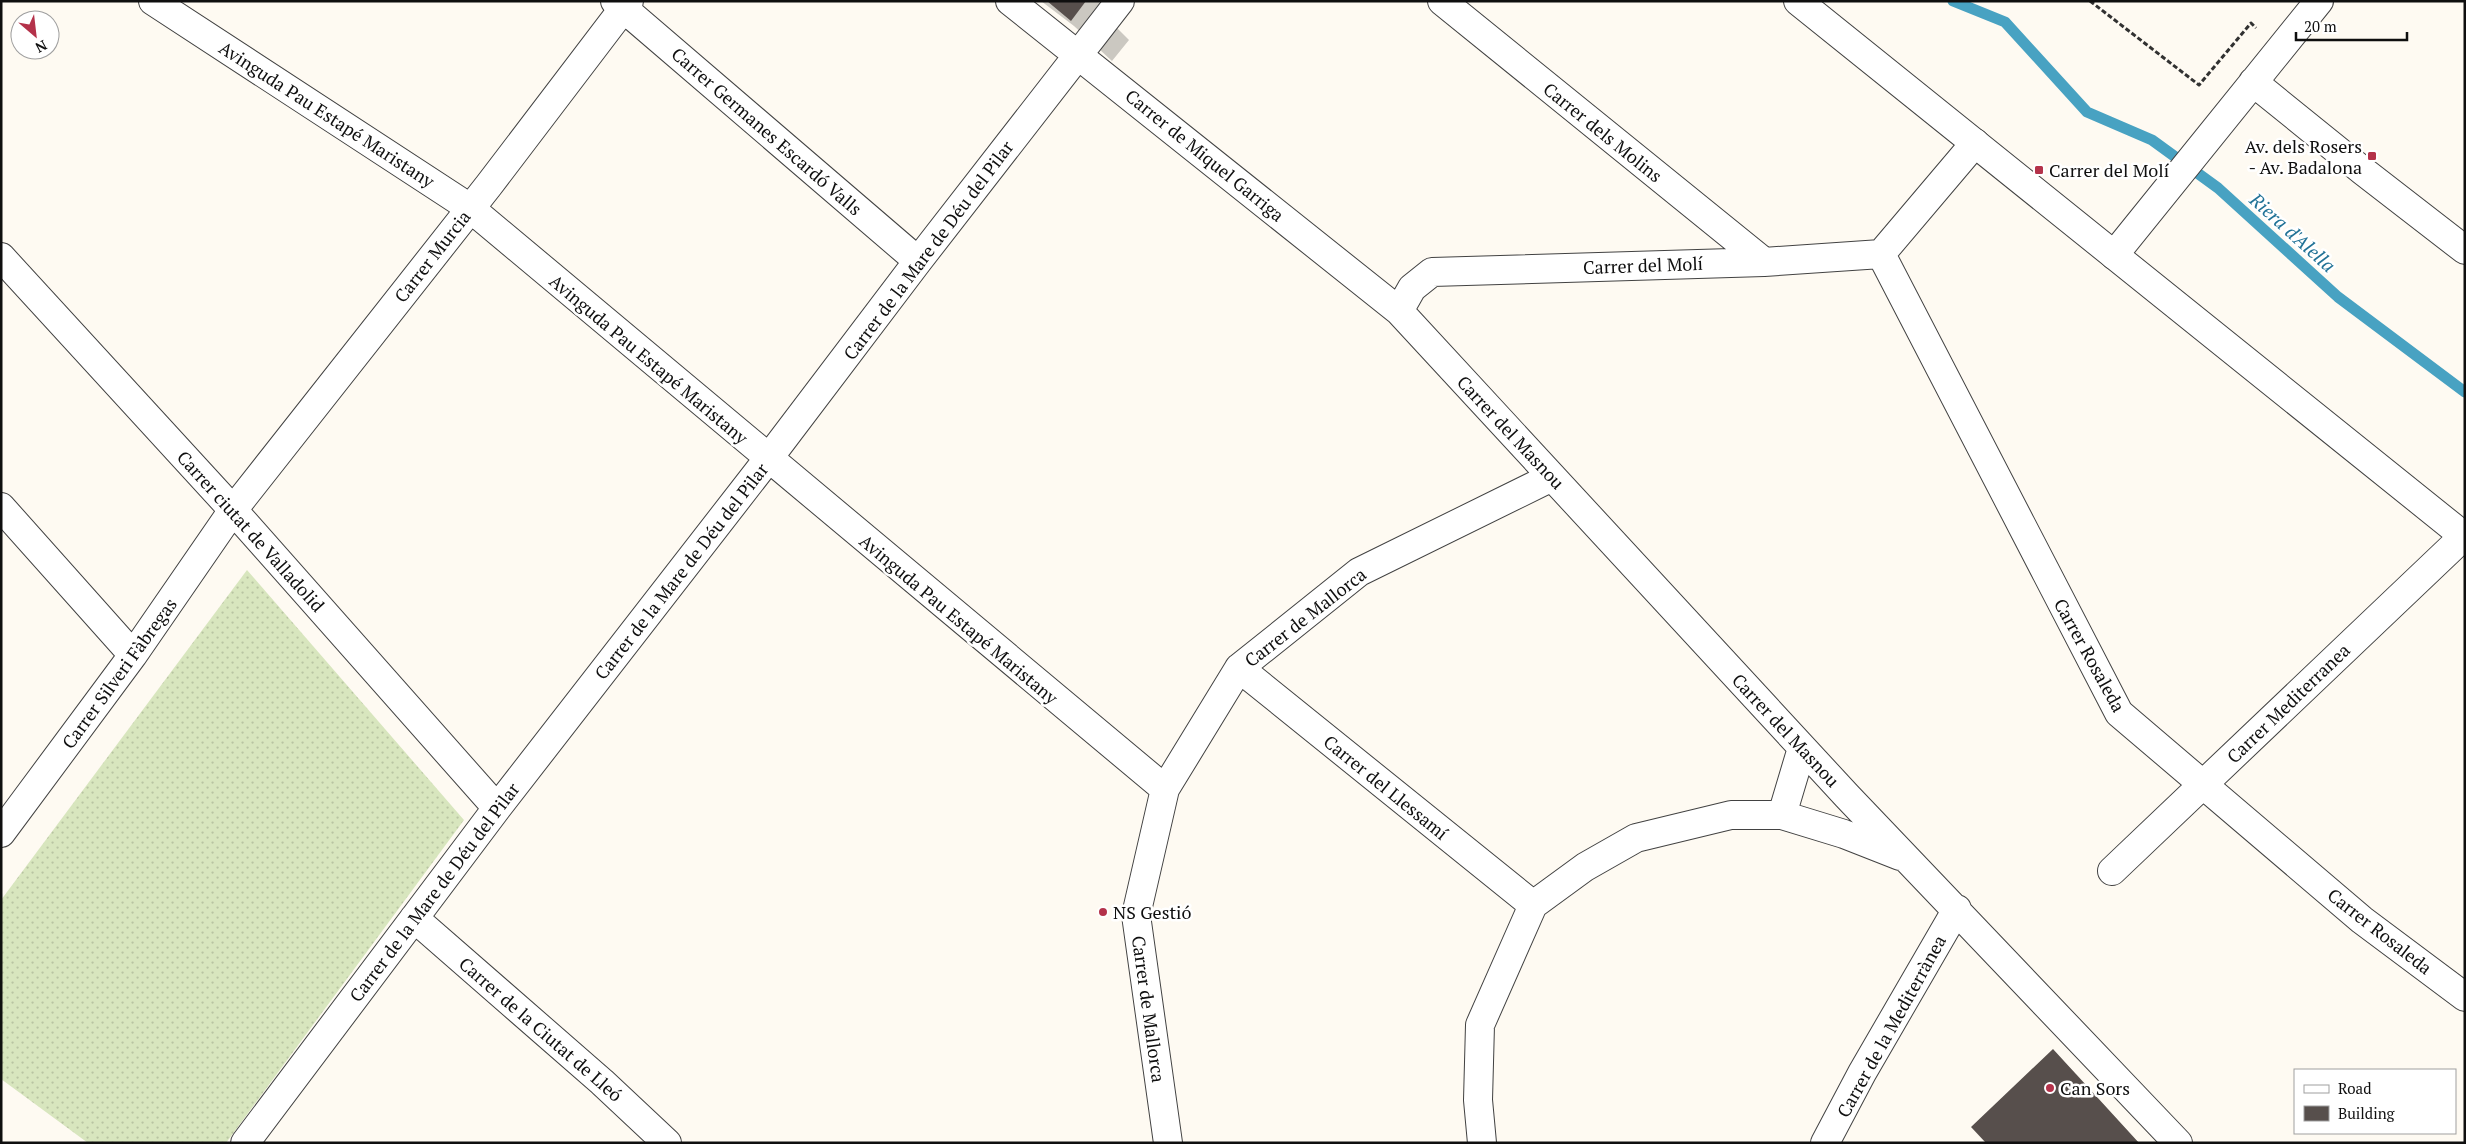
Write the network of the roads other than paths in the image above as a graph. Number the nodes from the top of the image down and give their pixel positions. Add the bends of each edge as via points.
1 (153, 1) edge
2 (1010, 1) edge
3 (1120, 1) edge
4 (1442, 1) edge
5 (1798, 1) edge
6 (2319, 1) edge
7 (622, 4) edge
8 (1078, 54) junction
9 (2253, 82) junction
10 (1975, 143) junction
11 (470, 208) junction
12 (2465, 250) edge
13 (1881, 254) junction
14 (2114, 255) junction
15 (1, 257) edge
16 (918, 261) junction
17 (1764, 262) junction
18 (1400, 311) junction
19 (768, 460) junction
20 (1552, 477) junction
21 (1, 507) edge
22 (233, 510) junction
23 (2464, 536) edge
24 (133, 655) junction
25 (1239, 668) junction
26 (1802, 748) junction
27 (2204, 783) junction
28 (1165, 789) junction
29 (497, 808) junction
30 (1782, 815) junction
31 (1, 833) edge
32 (1908, 859) junction
33 (2112, 872) dead end
34 (1532, 905) junction
35 (1957, 909) junction
36 (414, 918) junction
37 (2465, 997) edge
38 (245, 1143) edge
39 (667, 1143) edge
40 (1168, 1143) edge
41 (1482, 1143) edge
42 (1825, 1143) edge
43 (2178, 1143) edge

1 - 11 street, Avinguda Pau Estapé Maristany
2 - 8 street, Carrer de Miquel Garriga
3 - 8 street, Carrer de la Mare de Déu del Pilar
4 - 17 street, Carrer dels Molins
5 - 10 street
6 - 9 street
7 - 11 street, Carrer Murcia
7 - 16 street, Carrer Germanes Escardó Valls
8 - 16 street, Carrer de la Mare de Déu del Pilar
8 - 18 street, Carrer de Miquel Garriga
9 - 12 street
9 - 14 street
10 - 13 street
10 - 14 street
11 - 19 street, Avinguda Pau Estapé Maristany
11 - 22 street, Carrer Murcia
13 - 17 street, Carrer del Molí
13 - 27 street, Carrer Rosaleda via 2119,713
14 - 23 street
15 - 22 street, Carrer ciutat de Valladolid
16 - 19 street, Carrer de la Mare de Déu del Pilar
17 - 18 street, Carrer del Molí via 1432,272 1412,288
18 - 20 street, Carrer del Masnou
19 - 28 street, Avinguda Pau Estapé Maristany
19 - 29 street, Carrer de la Mare de Déu del Pilar
20 - 25 street, Carrer de Mallorca via 1359,572
20 - 26 street, Carrer del Masnou
21 - 24 street
22 - 24 street, Carrer Silveri Fàbregas
22 - 29 street, Carrer ciutat de Valladolid
23 - 27 street, Carrer Mediterranea
24 - 31 street, Carrer Silveri Fàbregas
25 - 28 street, Carrer de Mallorca
25 - 34 street, Carrer del Llessamí
26 - 30 street
26 - 32 street, Carrer del Masnou
27 - 33 street, Carrer Mediterranea
27 - 37 street, Carrer Rosaleda via 2362,920
28 - 40 street, Carrer de Mallorca via 1136,914
29 - 36 street, Carrer de la Mare de Déu del Pilar
30 - 32 street via 1844,834
30 - 34 street via 1731,815 1636,838 1585,867
32 - 35 street, Carrer del Masnou
34 - 41 street via 1480,1025 1478,1100
35 - 42 street, Carrer de la Mediterrànea
35 - 43 street, Carrer del Masnou
36 - 38 street, Carrer de la Mare de Déu del Pilar
36 - 39 street, Carrer de la Ciutat de Lleó

